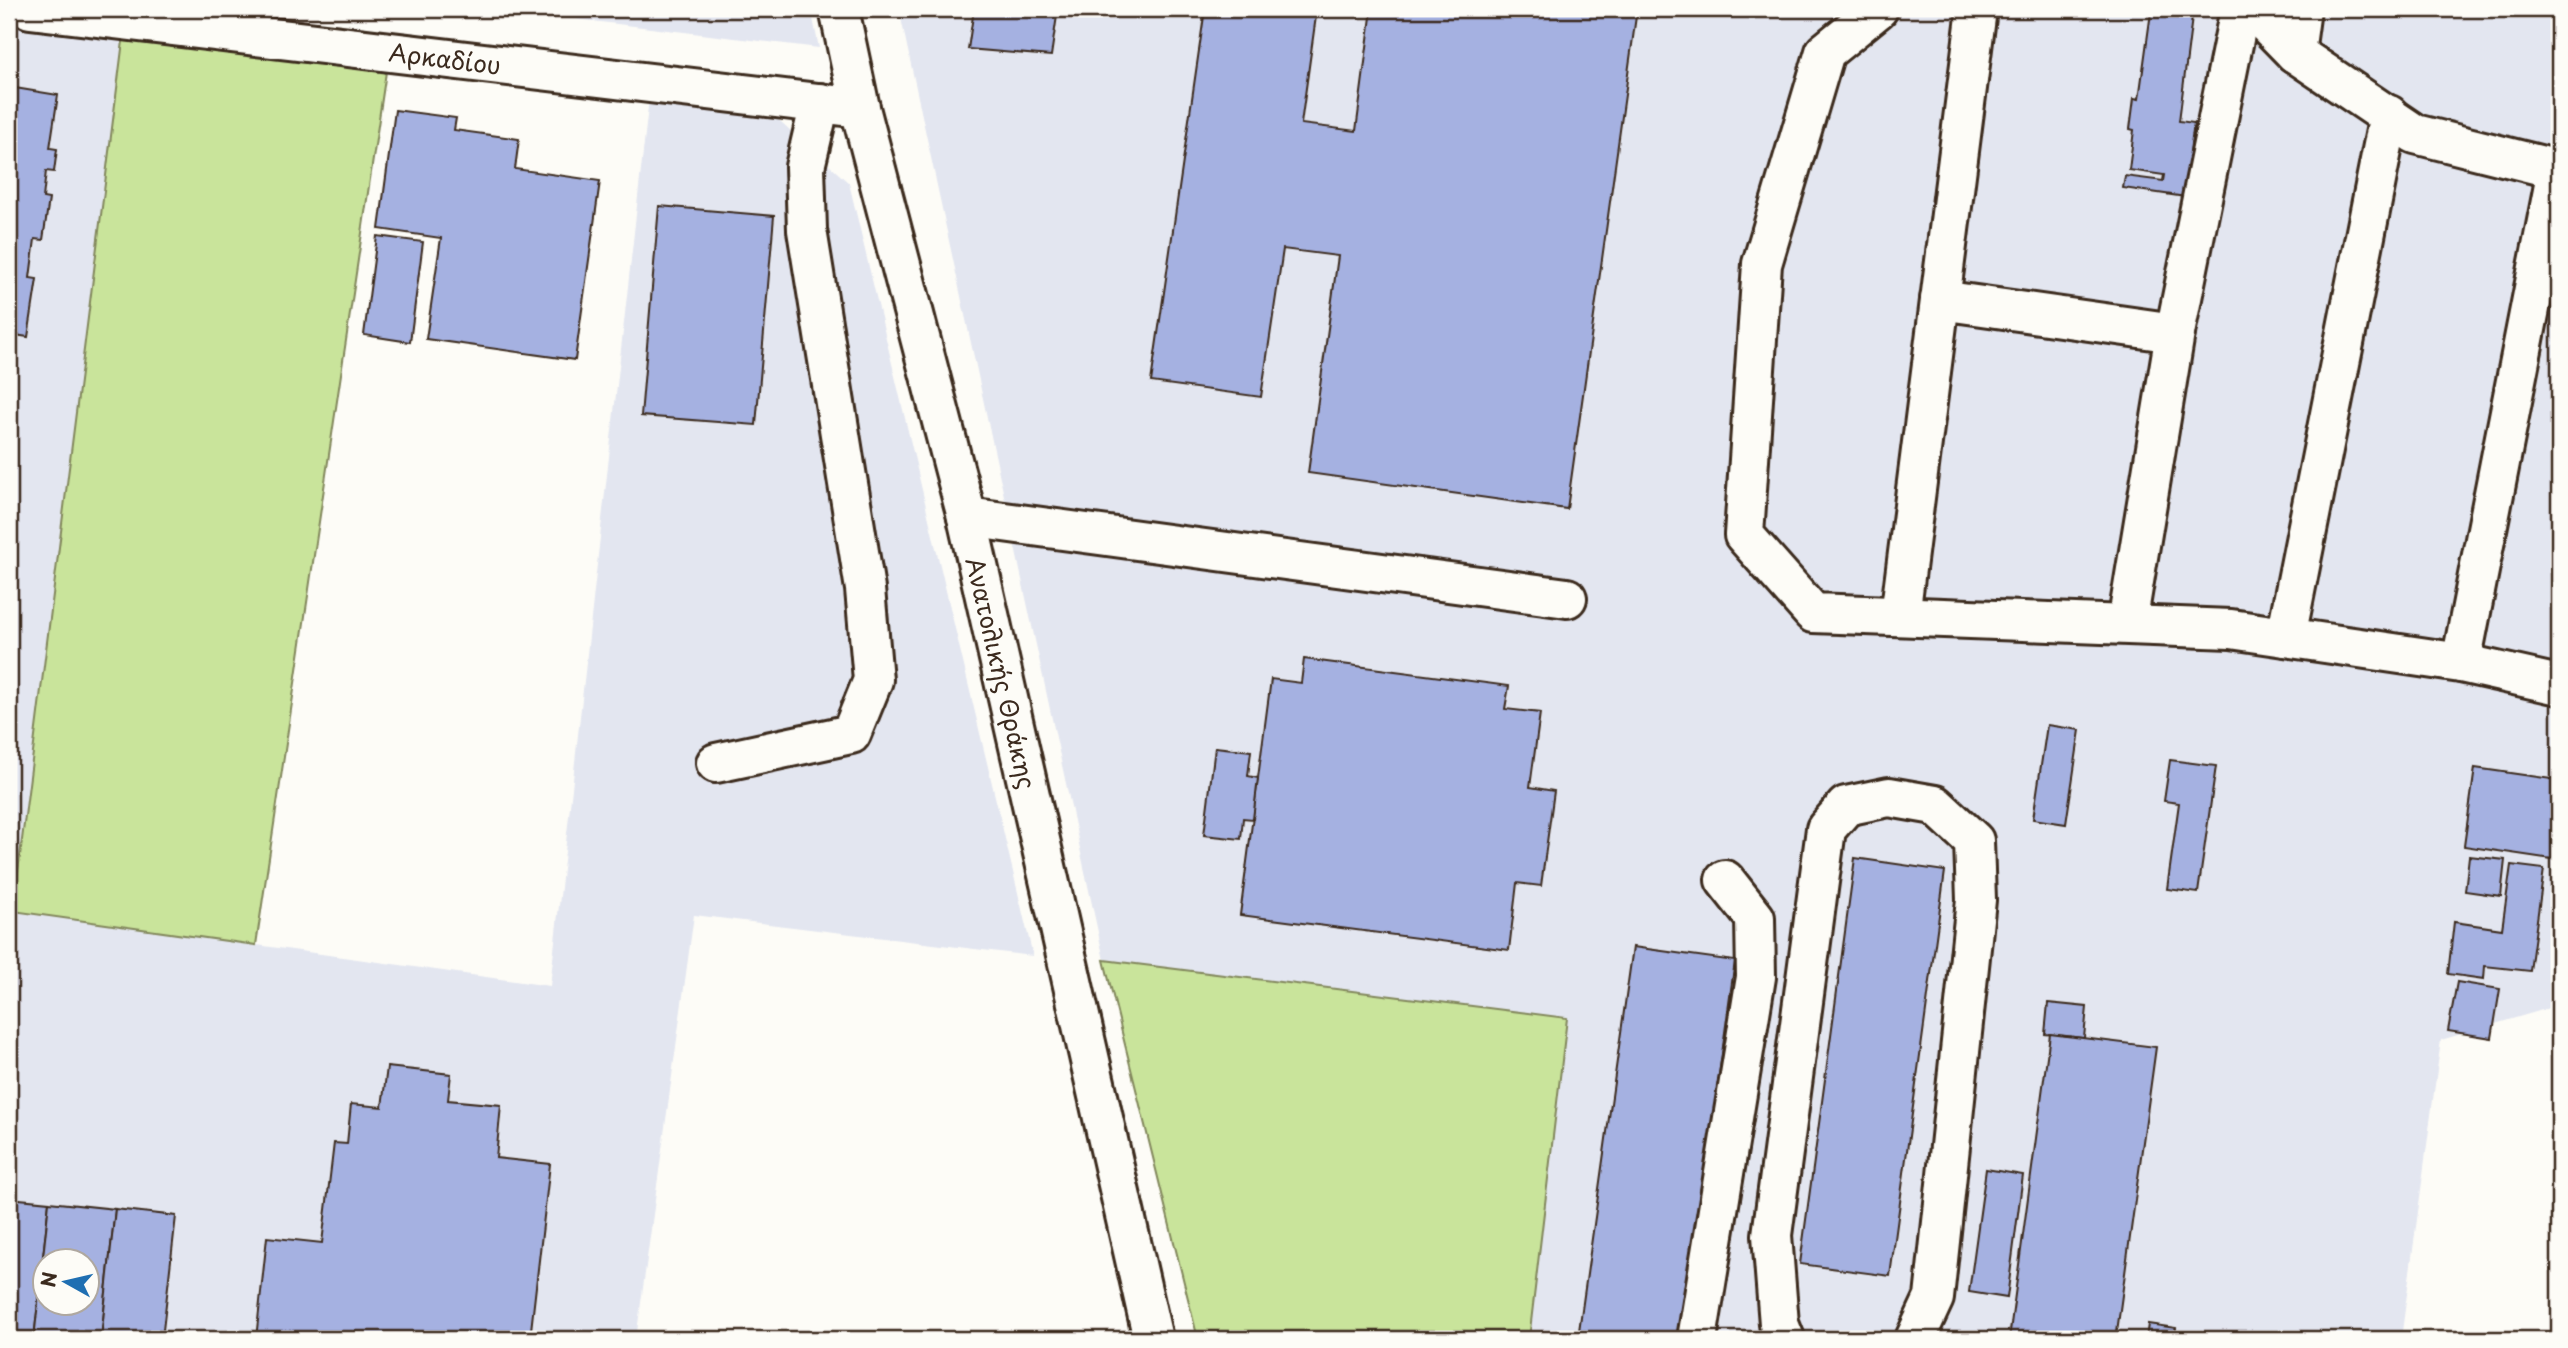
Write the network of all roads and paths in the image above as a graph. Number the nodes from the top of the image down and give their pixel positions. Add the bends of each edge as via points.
1 (30, 9) edge
2 (839, 9) edge
3 (1878, 9) edge
4 (1978, 9) edge
5 (2240, 9) edge
6 (2252, 9) edge
7 (2301, 9) edge
8 (2295, 53) junction
9 (820, 103) junction
10 (860, 108) junction
11 (2389, 116) junction
12 (2558, 170) edge
13 (1940, 300) junction
14 (2175, 333) junction
15 (967, 517) junction
16 (1567, 597) dead end
17 (1900, 616) junction
18 (2127, 624) junction
19 (2286, 637) junction
20 (2461, 663) junction
21 (2559, 685) edge
22 (716, 763) dead end
23 (1725, 880) dead end
24 (1153, 1339) edge
25 (1697, 1339) edge
26 (1785, 1339) edge
27 (1915, 1339) edge

1 - 9 street, Αρκαδίου
2 - 10 street, Ανατολικής Θράκης
3 - 17 street via 1825,52 1762,264 1744,535 1813,613
4 - 13 street
5 - 14 street
6 - 8 street
7 - 8 street
8 - 11 street
9 - 10 street, Αρκαδίου
9 - 22 street via 805,167 807,230 865,589 873,680 851,734
10 - 15 street, Ανατολικής Θράκης
11 - 12 street via 2415,134
11 - 19 street
12 - 20 street
13 - 14 street
13 - 17 street
14 - 18 street
15 - 16 street
15 - 24 street, Ανατολικής Θράκης
17 - 18 street
18 - 19 street
19 - 20 street
20 - 21 street
23 - 25 street via 1755,918 1756,977
26 - 27 street via 1779,1324 1772,1236 1826,830 1846,806 1889,797 1935,805 1974,841 1976,900 1934,1298

